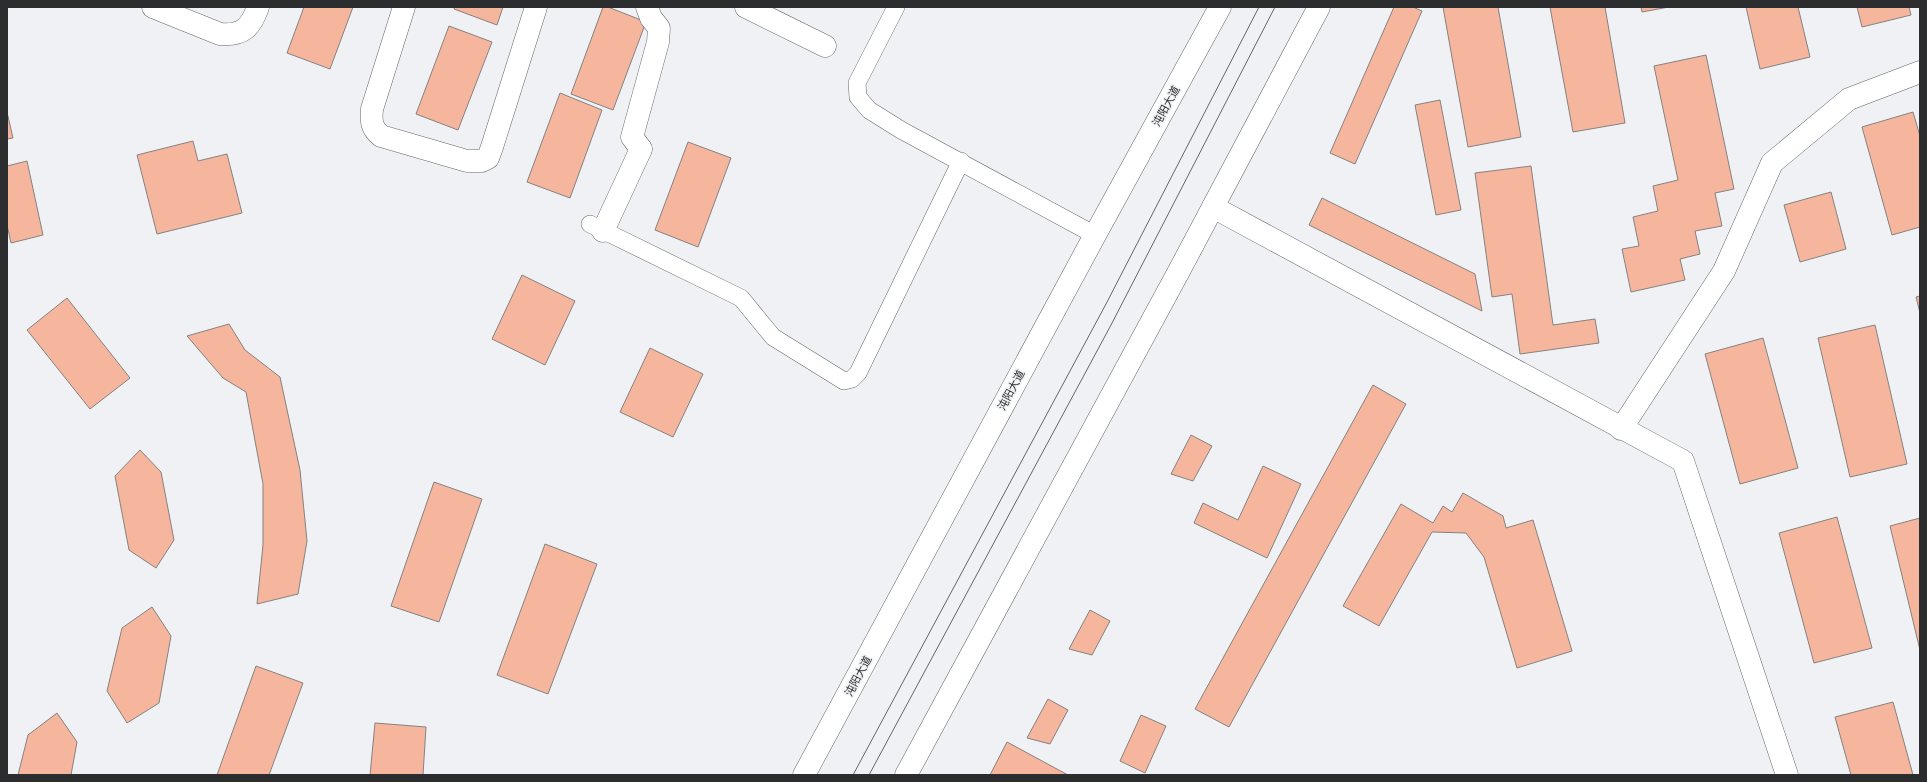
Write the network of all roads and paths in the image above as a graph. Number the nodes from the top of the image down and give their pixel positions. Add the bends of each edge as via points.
1 (153, 7) edge
2 (258, 7) edge
3 (404, 7) edge
4 (536, 7) edge
5 (647, 7) edge
6 (746, 7) edge
7 (896, 7) edge
8 (1220, 7) edge
9 (1319, 7) edge
10 (825, 46) dead end
11 (1920, 72) edge
12 (961, 161) junction
13 (1213, 207) junction
14 (597, 228) joint
15 (1095, 235) junction
16 (1621, 429) junction
17 (804, 775) edge
18 (906, 775) edge
19 (1787, 775) edge

1 - 2 street via 220,34 229,34 246,29
3 - 4 street via 372,109 371,122 374,131 381,136 467,161 482,161 488,158 492,147
5 - 14 street via 659,28 658,42 632,137 641,148
6 - 10 street
7 - 12 lane via 857,83 858,97 869,110 901,130
8 - 15 street, 沌阳大道
9 - 13 street
11 - 16 street via 1849,99 1772,163 1724,271
12 - 14 lane via 858,373 852,379 844,381 773,337 741,298
12 - 15 lane
13 - 16 street
13 - 18 street
15 - 17 street, 沌阳大道
16 - 19 street via 1683,461

